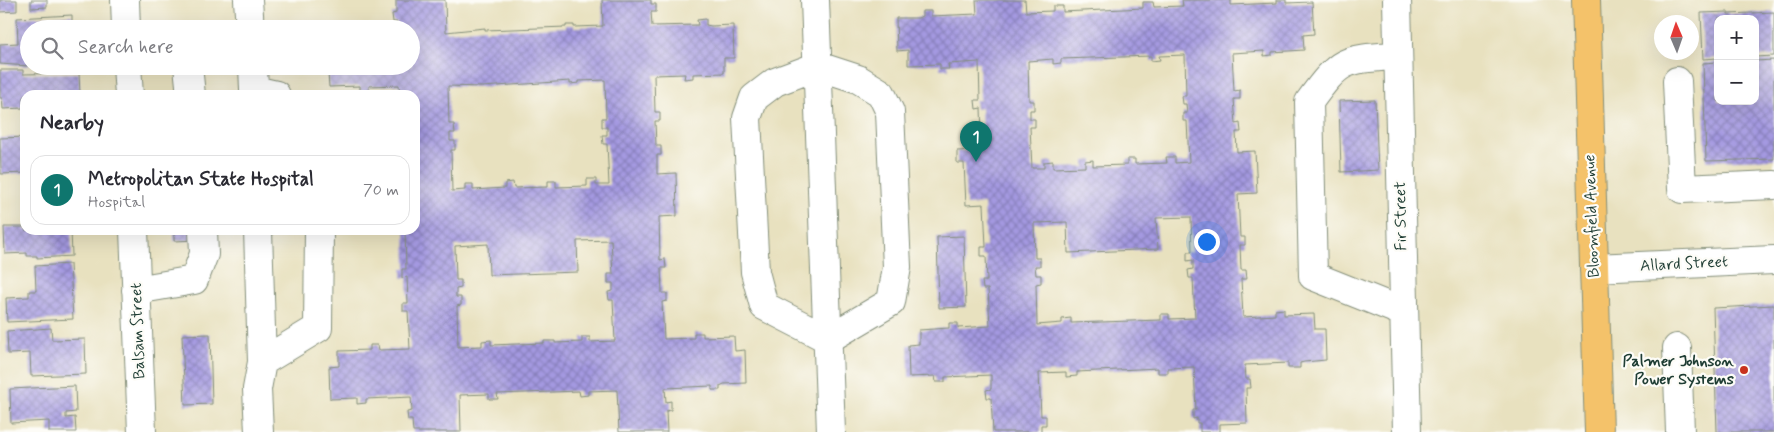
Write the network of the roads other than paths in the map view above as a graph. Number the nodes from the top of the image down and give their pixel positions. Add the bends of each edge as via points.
1 (125, 0) edge
2 (248, 0) edge
3 (815, 0) edge
4 (1397, 0) edge
5 (1586, 0) edge
6 (126, 20) edge
7 (249, 20) edge
8 (1397, 56) junction
9 (818, 66) junction
10 (128, 75) edge
11 (189, 75) edge
12 (1677, 81) dead end
13 (129, 90) edge
14 (190, 90) edge
15 (1774, 186) edge
16 (134, 235) edge
17 (203, 235) edge
18 (258, 235) edge
19 (319, 235) edge
20 (1774, 260) edge
21 (1594, 268) junction
22 (136, 290) junction
23 (1403, 312) junction
24 (828, 339) junction
25 (1677, 348) dead end
26 (262, 362) junction
27 (142, 432) edge
28 (259, 432) edge
29 (831, 432) edge
30 (1407, 432) edge
31 (1599, 432) edge
32 (1680, 432) edge

1 - 6 street
2 - 7 street
3 - 9 street
4 - 8 street, Fir Street
5 - 21 main road, Bloomfield Avenue
8 - 23 street, Fir Street
8 - 23 street via 1358,58 1339,66 1309,102 1313,276
9 - 24 street
9 - 24 street via 858,79 881,93 890,112 897,267 891,302
9 - 24 street via 776,82 754,98 747,118 754,272 764,306
10 - 13 street
11 - 14 street
12 - 15 street via 1682,189
16 - 22 street, Balsam Street
17 - 22 street via 204,254 194,280
18 - 26 street
19 - 26 street via 318,328
20 - 21 street, Allard Street
21 - 31 main road, Bloomfield Avenue
22 - 27 street, Balsam Street
23 - 30 street, Fir Street
24 - 29 street
25 - 32 street
26 - 28 street via 257,389

